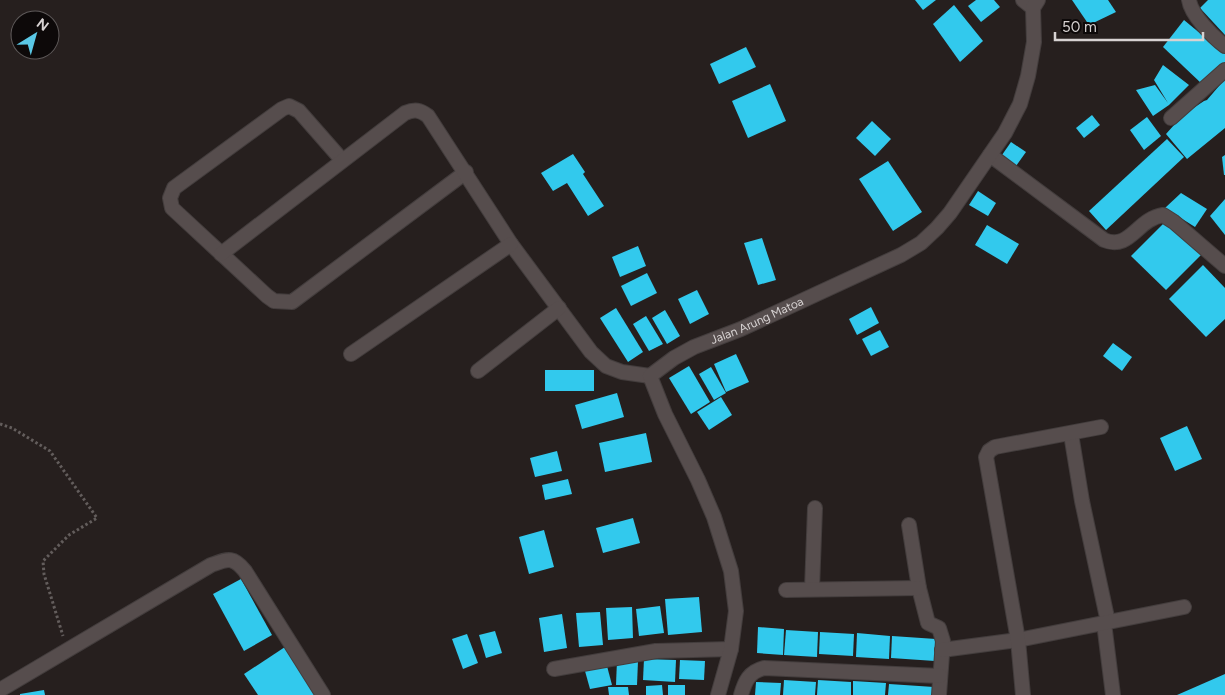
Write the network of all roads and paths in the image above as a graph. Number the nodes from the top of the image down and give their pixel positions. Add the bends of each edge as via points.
1 (1190, 0) edge
2 (1031, 3) edge
3 (1225, 46) edge
4 (1225, 70) edge
5 (1171, 118) dead end
6 (990, 155) junction
7 (342, 160) junction
8 (466, 172) junction
9 (511, 244) junction
10 (220, 254) junction
11 (1225, 266) edge
12 (559, 308) junction
13 (352, 354) dead end
14 (478, 371) dead end
15 (650, 376) junction
16 (0, 424) edge
17 (1101, 427) dead end
18 (1071, 434) junction
19 (814, 508) dead end
20 (909, 525) dead end
21 (812, 588) junction
22 (919, 588) junction
23 (786, 590) dead end
24 (1184, 607) dead end
25 (1106, 623) junction
26 (1018, 640) junction
27 (731, 649) junction
28 (942, 650) junction
29 (67, 651) junction
30 (554, 668) dead end
31 (940, 676) junction
32 (0, 690) edge
33 (323, 695) edge
34 (718, 695) edge
35 (741, 695) edge
36 (939, 695) edge
37 (1023, 695) edge
38 (1114, 695) edge

1 - 3 street via 1194,12
2 - 6 street, Jalan Arung Matoa via 1034,42 1028,76 1020,104
4 - 5 street
6 - 11 street via 1104,240 1114,244 1122,242 1149,220 1163,215
6 - 15 street, Jalan Arung Matoa via 950,213 921,243 741,329 694,347
7 - 8 street via 413,110 428,116
7 - 10 street
7 - 10 street via 298,111 289,106 174,188 170,198 172,208
8 - 9 street
8 - 10 street via 292,302 274,300
9 - 12 street
9 - 13 street
12 - 14 street
12 - 15 street via 591,352 606,366
15 - 27 street via 714,517 731,571 736,611
16 - 29 path via 50,451 96,518 69,535 43,561
17 - 18 street
18 - 25 street
18 - 26 street via 995,448 986,457
19 - 21 street
20 - 22 street
21 - 22 street
21 - 23 street
22 - 28 street via 928,623 941,632
24 - 25 street
25 - 26 street
25 - 38 street
26 - 28 street
26 - 37 street
27 - 30 street via 656,651
27 - 34 street
28 - 31 street
29 - 32 street
29 - 33 street via 211,564 232,560 245,571
31 - 35 street via 764,668 748,677
31 - 36 street

